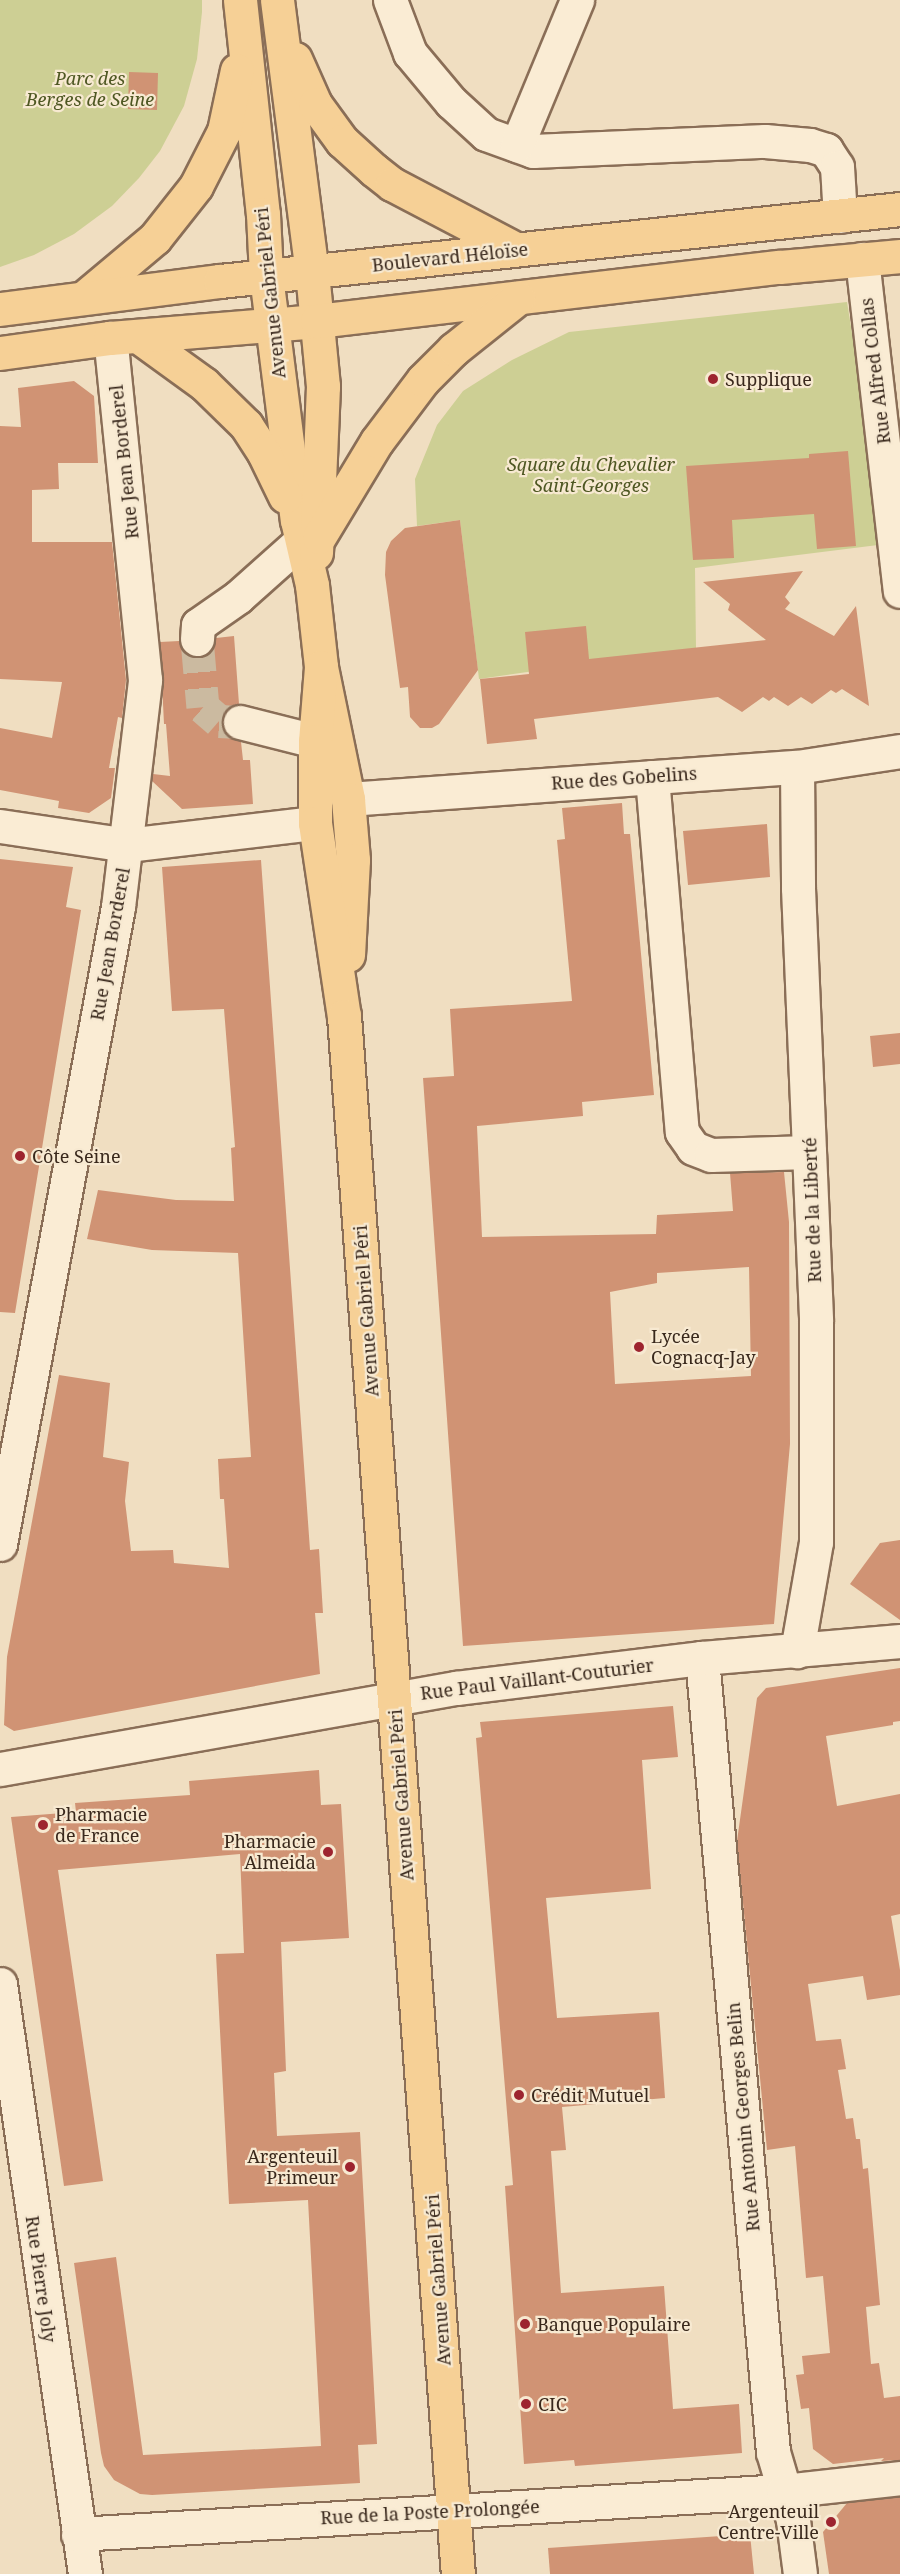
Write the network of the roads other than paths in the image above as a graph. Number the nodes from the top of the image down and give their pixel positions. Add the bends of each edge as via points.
1 (240, 0) edge
2 (390, 0) edge
3 (577, 0) edge
4 (279, 13) edge
5 (243, 36) junction
6 (517, 145) junction
7 (900, 209) edge
8 (840, 216) junction
9 (516, 249) junction
10 (900, 256) edge
11 (862, 259) junction
12 (312, 272) junction
13 (266, 276) junction
14 (86, 297) junction
15 (518, 298) junction
16 (0, 309) edge
17 (316, 321) junction
18 (272, 326) junction
19 (125, 338) junction
20 (0, 353) edge
21 (306, 533) junction
22 (900, 591) edge
23 (198, 639) tunnel mouth
24 (321, 667) junction
25 (240, 722) tunnel mouth
26 (315, 741) junction
27 (900, 751) edge
28 (797, 767) junction
29 (652, 777) junction
30 (348, 799) junction
31 (315, 823) junction
32 (0, 826) edge
33 (127, 845) junction
34 (344, 1016) junction
35 (809, 1152) junction
36 (0, 1544) edge
37 (900, 1641) edge
38 (797, 1651) junction
39 (702, 1658) junction
40 (394, 1698) junction
41 (0, 1769) edge
42 (0, 1984) edge
43 (900, 2478) edge
44 (783, 2491) junction
45 (454, 2511) junction
46 (78, 2534) junction
47 (85, 2574) edge
48 (458, 2574) edge
49 (800, 2574) edge

1 - 5 main road, Avenue Gabriel Péri
2 - 6 street via 410,53 451,102 486,134
3 - 6 street
4 - 9 main road via 315,104 342,141 392,184
4 - 12 main road, Avenue Gabriel Péri
5 - 13 main road, Avenue Gabriel Péri
5 - 14 main road via 224,131 196,186 155,238
6 - 8 street via 533,151 765,141 810,145 826,150 837,167
7 - 8 main road, Boulevard Héloïse
8 - 9 main road, Boulevard Héloïse
9 - 12 main road, Boulevard Héloïse
10 - 11 main road
11 - 15 main road
11 - 22 street, Rue Alfred Collas
12 - 13 main road, Boulevard Héloïse
12 - 17 main road, Avenue Gabriel Péri
13 - 14 main road, Boulevard Héloïse
13 - 18 main road, Avenue Gabriel Péri
14 - 16 main road, Boulevard Héloïse
15 - 17 main road
15 - 21 main road via 454,349 423,380
17 - 18 main road
17 - 21 main road, Avenue Gabriel Péri via 323,386
18 - 19 main road
18 - 21 main road, Avenue Gabriel Péri
19 - 20 main road
19 - 21 main road via 219,397 246,425
19 - 33 street, Rue Jean Borderel via 145,680
21 - 23 street via 238,597 198,625
21 - 24 main road, Avenue Gabriel Péri
24 - 26 main road, Avenue Gabriel Péri
24 - 30 main road, Avenue Gabriel Péri
25 - 26 street
26 - 31 main road, Avenue Gabriel Péri
27 - 28 street, Rue des Gobelins
28 - 29 street, Rue des Gobelins
28 - 35 street, Rue de la Liberté
29 - 30 street, Rue des Gobelins
29 - 35 street via 682,1132 693,1148 711,1155
30 - 34 main road, Avenue Gabriel Péri via 354,860
31 - 33 street
31 - 34 main road, Avenue Gabriel Péri
32 - 33 street
33 - 36 street, Rue Jean Borderel
34 - 40 main road, Avenue Gabriel Péri
35 - 38 street, Rue de la Liberté via 816,1321 816,1542
37 - 38 street, Rue Paul Vaillant-Couturier
38 - 39 street, Rue Paul Vaillant-Couturier
39 - 40 street, Rue Paul Vaillant-Couturier
39 - 44 street, Rue Antonin Georges Belin via 773,2452
40 - 41 street, Rue Paul Vaillant-Couturier
40 - 45 main road, Avenue Gabriel Péri
42 - 46 street, Rue Pierre Joly
43 - 44 street, Rue de la Poste Prolongée
44 - 45 street, Rue de la Poste Prolongée
44 - 49 street, Rue Antonin Georges Belin via 793,2520
45 - 46 street, Rue de la Poste Prolongée
45 - 48 main road, Avenue Gabriel Péri
46 - 47 street, Rue Pierre Joly

